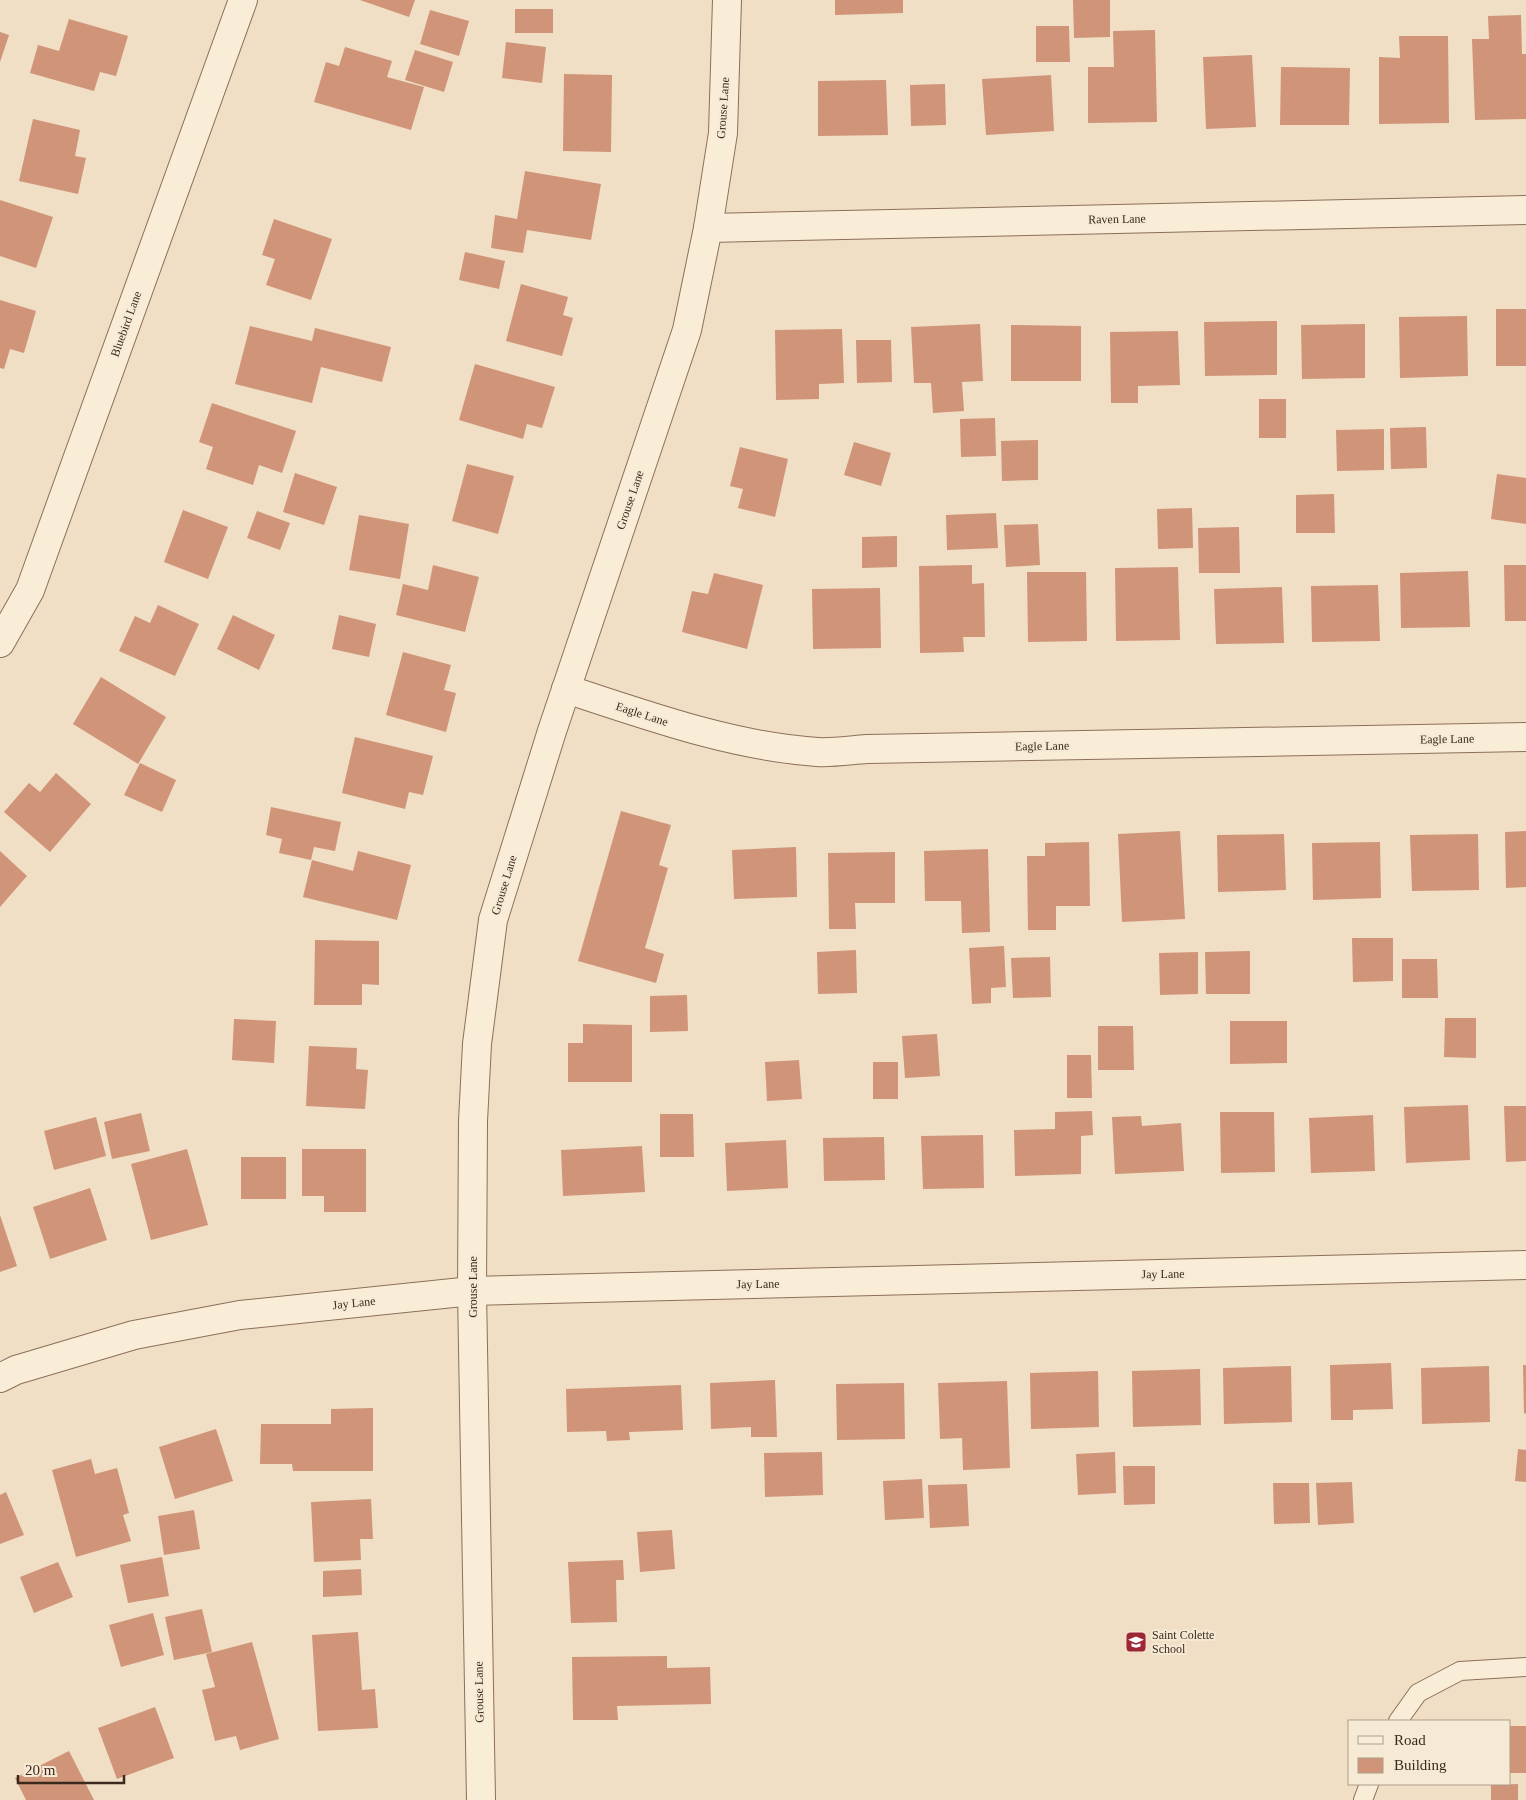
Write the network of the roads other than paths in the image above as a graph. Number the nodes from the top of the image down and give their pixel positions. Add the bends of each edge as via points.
1 (243, 0) edge
2 (727, 0) edge
3 (1526, 210) edge
4 (708, 228) junction
5 (0, 643) edge
6 (566, 689) junction
7 (1526, 737) edge
8 (1526, 1265) edge
9 (472, 1292) junction
10 (0, 1378) edge
11 (1526, 1667) edge
12 (1399, 1720) edge
13 (1369, 1785) edge
14 (480, 1800) edge
15 (1363, 1800) edge

1 - 5 street, Bluebird Lane via 30,590
2 - 4 street, Grouse Lane via 723,133
3 - 4 street, Raven Lane
4 - 6 street, Grouse Lane via 686,330
6 - 7 street, Eagle Lane via 682,726 755,745 819,752
6 - 9 street, Grouse Lane via 494,920 476,1044
8 - 9 street, Jay Lane
9 - 10 street, Jay Lane via 240,1315 134,1335 16,1370
9 - 14 street, Grouse Lane
11 - 12 lane via 1460,1671 1418,1693
13 - 15 lane

